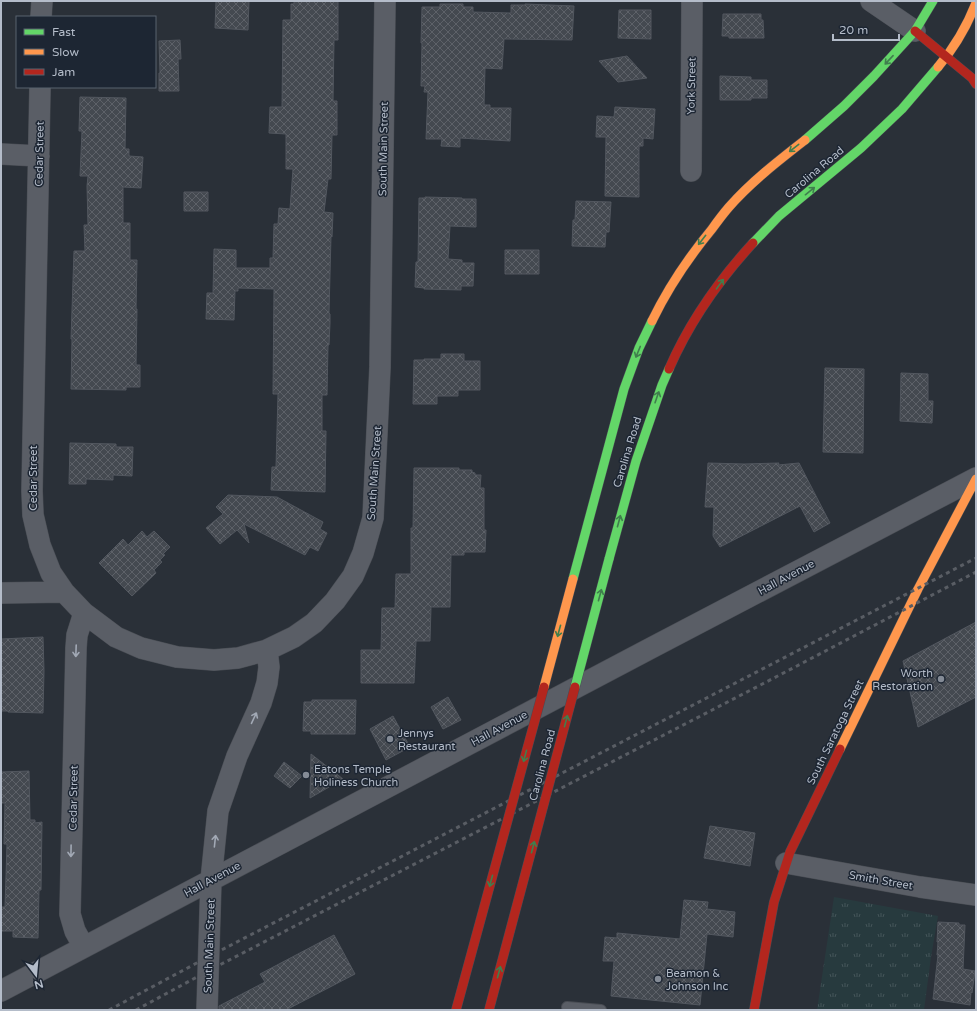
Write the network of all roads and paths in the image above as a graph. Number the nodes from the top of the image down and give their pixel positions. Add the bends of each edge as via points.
1 (42, 1) edge
2 (385, 1) edge
3 (692, 1) edge
4 (871, 1) edge
5 (933, 1) edge
6 (976, 3) edge
7 (42, 16) edge
8 (915, 31) junction
9 (947, 56) junction
10 (976, 84) edge
11 (40, 88) edge
12 (1, 154) edge
13 (39, 156) junction
14 (690, 171) dead end
15 (976, 478) edge
16 (64, 592) junction
17 (1, 593) edge
18 (84, 613) junction
19 (267, 650) junction
20 (786, 863) junction
21 (211, 880) junction
22 (976, 895) edge
23 (84, 947) junction
24 (1, 991) edge
25 (568, 1006) dead end
26 (207, 1010) edge
27 (456, 1010) edge
28 (489, 1010) edge
29 (601, 1010) edge
30 (754, 1010) edge

1 - 7 street
2 - 19 street, South Main Street via 380,367 373,518 353,576 335,601 314,623 294,637
3 - 14 street, York Street
4 - 8 street
5 - 8 main road, Carolina Road
6 - 9 main road, Carolina Road
8 - 9 main road
8 -> 27 main road, Carolina Road, bridge via 844,106 752,184 729,207 676,277 639,348 624,389
9 - 10 main road
28 -> 9 main road, Carolina Road, bridge via 636,461 662,385 678,349 698,315 742,255 779,216 882,129
11 - 13 street, Cedar Street
12 - 13 street
13 - 16 street, Cedar Street via 33,515 40,545 51,573
15 - 20 main road, South Saratoga Street via 915,595
15 - 21 street, Hall Avenue
16 - 17 street
16 - 18 street, Cedar Street
18 - 19 street via 116,637 141,648 177,657 214,660 238,658
18 -> 23 street, Cedar Street via 76,648 70,914 75,931
21 -> 19 street, South Main Street via 218,811 236,756 261,703 269,667
20 - 22 street, Smith Street
20 - 30 main road, South Saratoga Street via 774,902
21 - 23 street, Hall Avenue
21 - 26 street, South Main Street
23 - 24 street, Hall Avenue
25 - 29 lane

